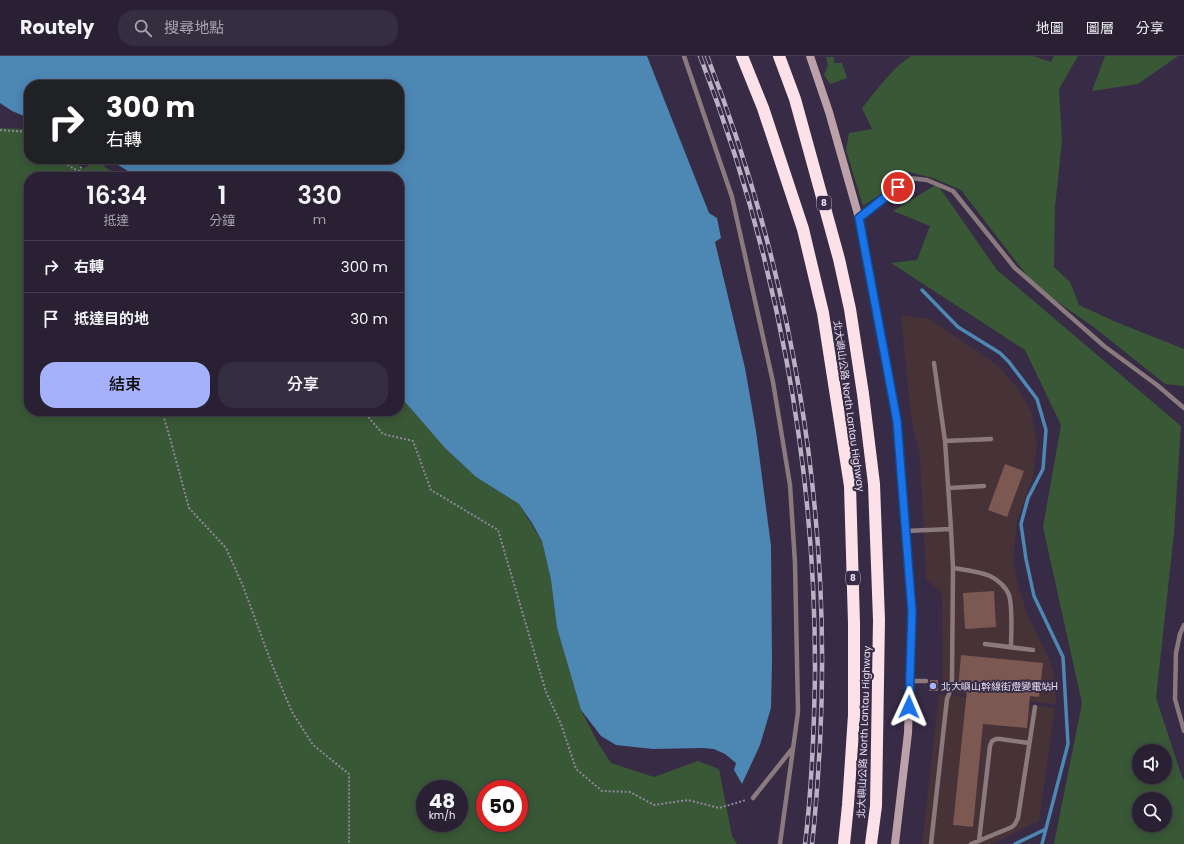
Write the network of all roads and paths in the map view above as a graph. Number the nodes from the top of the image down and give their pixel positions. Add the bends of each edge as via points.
1 (684, 56) edge
2 (742, 56) edge
3 (779, 56) edge
4 (810, 56) edge
5 (0, 130) edge
6 (24, 132) edge
7 (67, 164) edge
8 (83, 164) edge
9 (79, 172) joint
10 (859, 218) junction
11 (934, 363) dead end
12 (1184, 408) edge
13 (163, 416) edge
14 (367, 416) edge
15 (991, 439) dead end
16 (945, 441) junction
17 (984, 486) dead end
18 (948, 488) junction
19 (951, 529) junction
20 (906, 532) junction
21 (953, 568) junction
22 (1184, 625) edge
23 (985, 644) dead end
24 (1011, 647) junction
25 (1033, 650) dead end
26 (910, 680) junction
27 (926, 681) dead end
28 (1035, 707) dead end
29 (1184, 731) edge
30 (1029, 743) junction
31 (793, 748) junction
32 (753, 798) joint
33 (979, 841) junction
34 (349, 844) edge
35 (780, 844) edge
36 (844, 844) edge
37 (871, 844) edge
38 (895, 844) edge
39 (931, 844) edge
40 (971, 844) edge

1 - 31 lane via 732,196 773,382 790,485 796,563 798,712
2 - 36 highway, 北大嶼山公路 North Lantau Highway / 8 via 763,108 803,229 823,313 850,486 854,715
3 - 37 highway, 北大嶼山公路 North Lantau Highway / 8 via 794,99 839,259 862,386 874,484 878,620 876,806
4 - 10 main road
5 - 6 path
7 - 9 path
8 - 9 path
10 - 12 lane via 909,178 928,180 953,191 1015,268 1104,346
10 - 20 main road via 897,421
11 - 16 lane
13 - 34 path via 189,508 226,548 292,712 313,745 349,774
14 - 32 path via 383,434 413,441 431,490 498,530 546,692 561,724 576,769 602,791 630,792 654,805 688,800 719,808
15 - 16 lane
16 - 18 lane
17 - 18 lane
18 - 19 lane
19 - 20 lane
19 - 21 lane
20 - 26 main road via 912,612
21 - 24 lane via 980,572 998,581 1005,588 1011,606
21 - 39 lane via 952,679 947,699
22 - 29 lane via 1176,653 1175,699
23 - 24 lane
24 - 25 lane
26 - 27 lane
26 - 38 main road via 908,734
28 - 30 lane
30 - 33 lane via 1015,824
30 - 33 lane via 1000,739 992,741
31 - 32 lane
31 - 35 lane
33 - 40 lane

